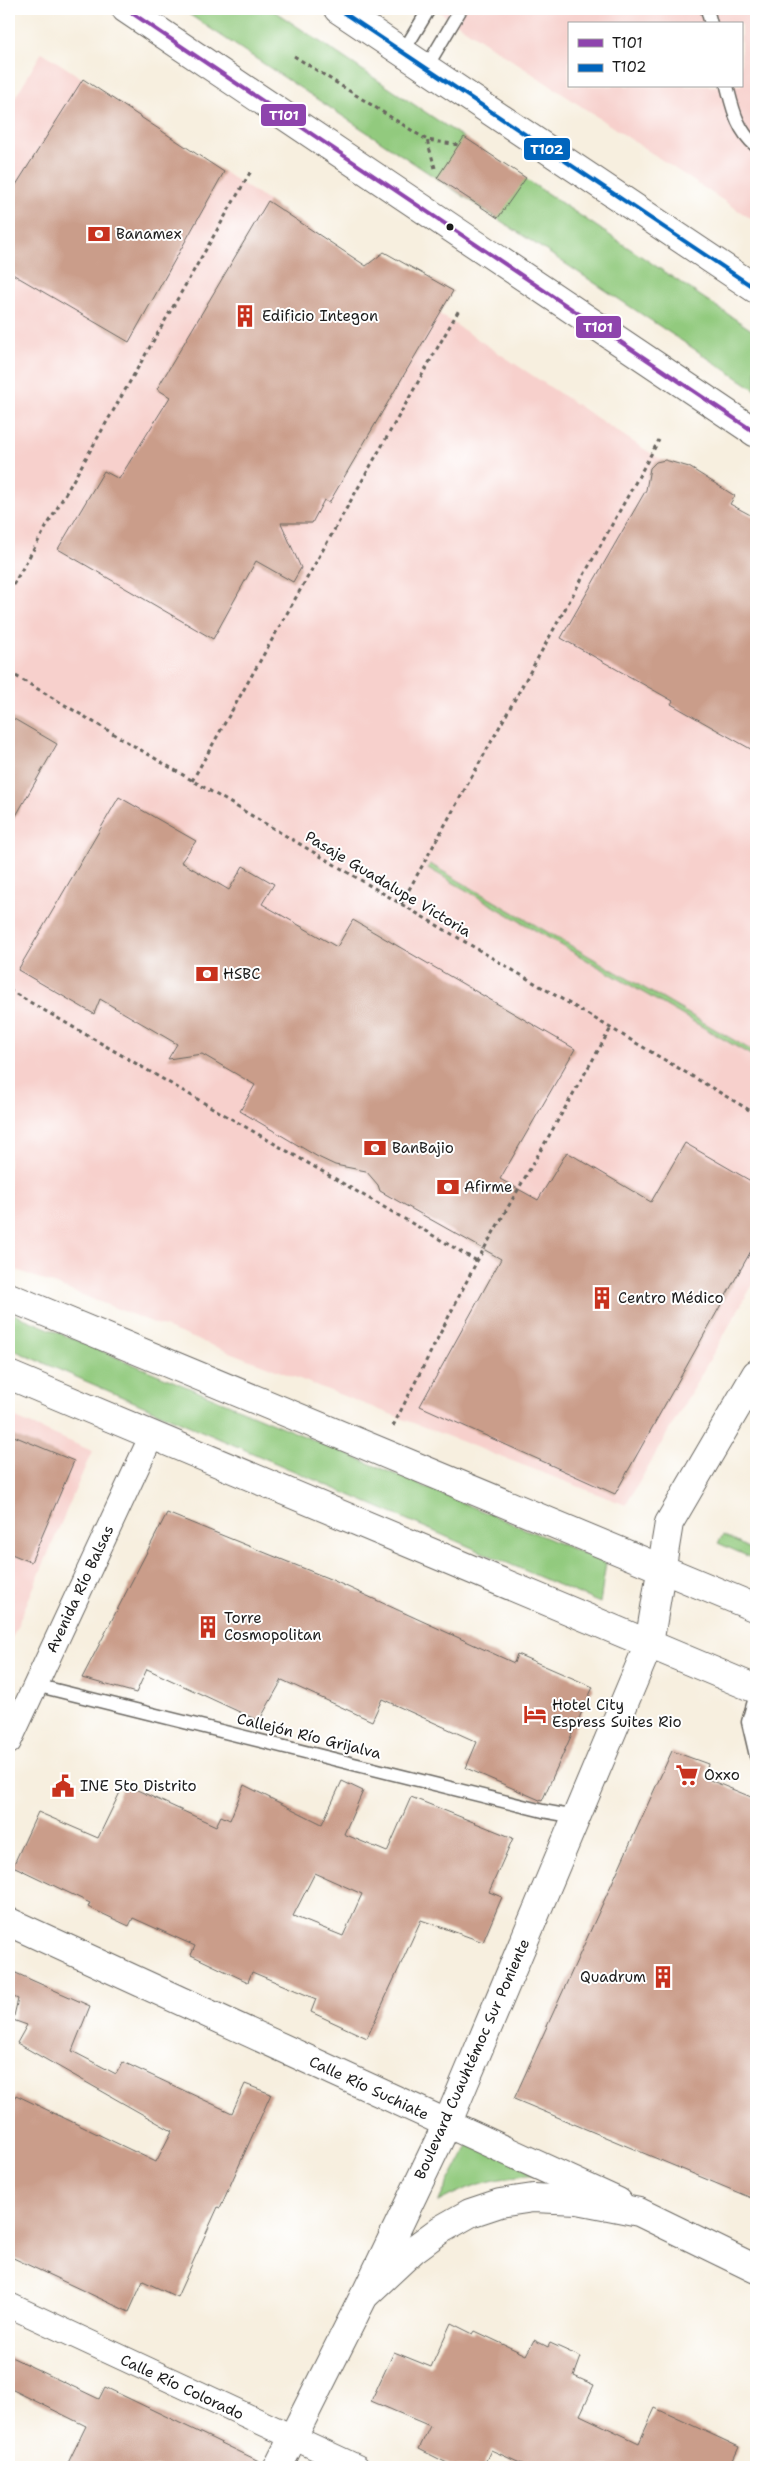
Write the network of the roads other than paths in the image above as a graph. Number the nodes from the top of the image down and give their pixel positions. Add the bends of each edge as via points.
1 (126, 9) edge
2 (338, 9) edge
3 (429, 9) edge
4 (462, 9) edge
5 (707, 9) edge
6 (710, 22) edge
7 (402, 52) junction
8 (426, 68) junction
9 (728, 88) edge
10 (756, 146) edge
11 (756, 289) edge
12 (756, 433) edge
13 (9, 1297) edge
14 (756, 1374) edge
15 (9, 1375) edge
16 (152, 1435) junction
17 (662, 1569) junction
18 (756, 1608) edge
19 (649, 1644) junction
20 (35, 1685) junction
21 (756, 1689) edge
22 (756, 1694) edge
23 (9, 1742) edge
24 (756, 1756) edge
25 (576, 1817) junction
26 (9, 1922) edge
27 (447, 2124) junction
28 (639, 2212) junction
29 (756, 2268) edge
30 (364, 2296) junction
31 (9, 2305) edge
32 (293, 2438) junction
33 (278, 2467) edge
34 (357, 2467) edge

1 - 12 main road
2 - 7 main road
3 - 7 lane
4 - 8 lane
5 - 6 lane
7 - 8 main road
8 - 11 main road
9 - 10 lane via 738,124
13 - 17 main road
14 - 17 main road, Boulevard Cuauhtémoc Sur Poniente via 669,1522
15 - 16 main road
16 - 19 main road
16 - 20 street, Avenida Río Balsas
17 - 18 main road
17 - 19 main road, Boulevard Cuauhtémoc Sur Poniente
19 - 21 main road
19 - 25 main road, Boulevard Cuauhtémoc Sur Poniente
20 - 23 street, Avenida Río Balsas
20 - 25 lane, Callejón Río Grijalva
22 - 24 lane via 748,1722
25 - 27 main road, Boulevard Cuauhtémoc Sur Poniente
26 - 27 main road, Calle Río Suchiate
27 - 28 main road, Calle Río Suchiate
27 - 30 main road, Boulevard Cuauhtémoc Sur Poniente
28 - 29 main road, Calle Río Suchiate
28 - 30 main road via 578,2200 533,2198 500,2203 470,2213 440,2230 412,2250
30 - 32 main road, Boulevard Cuauhtémoc Sur Poniente
31 - 32 street, Calle Río Colorado
32 - 33 main road, Boulevard Cuauhtémoc Sur Poniente
32 - 34 street, Calle Río Colorado

